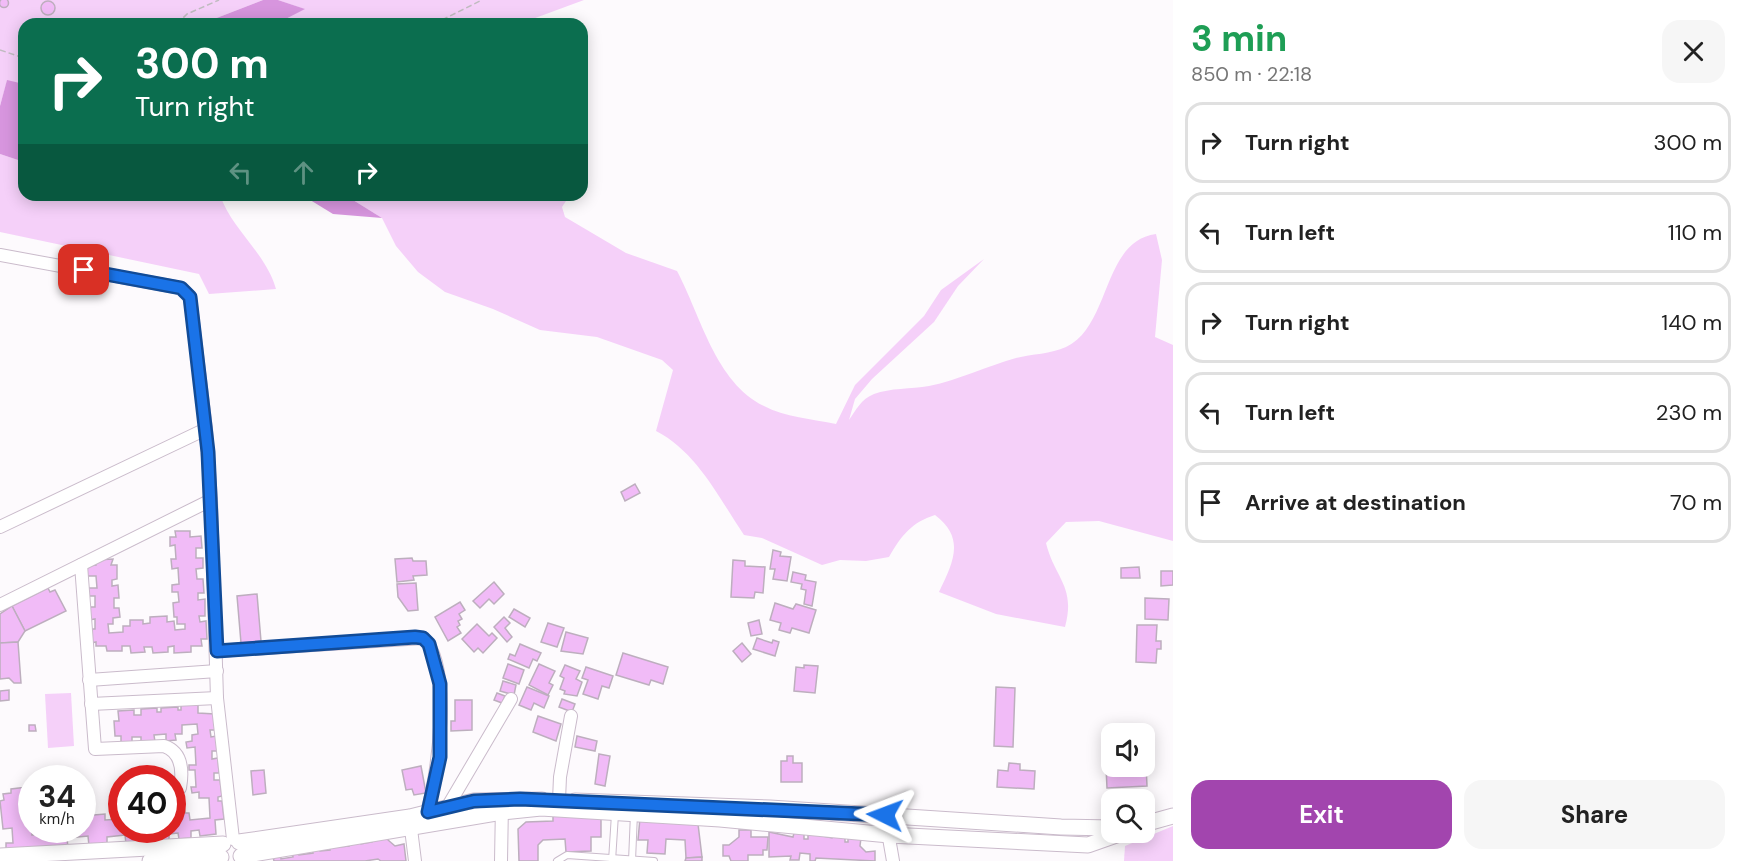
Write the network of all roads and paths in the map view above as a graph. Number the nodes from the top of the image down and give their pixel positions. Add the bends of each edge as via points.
1 (219, 0) edge
2 (482, 0) edge
3 (183, 18) edge
4 (446, 18) edge
5 (0, 51) edge
6 (18, 56) edge
7 (0, 255) edge
8 (206, 429) junction
9 (211, 500) junction
10 (0, 527) edge
11 (81, 565) junction
12 (0, 605) edge
13 (217, 651) junction
14 (217, 671) junction
15 (89, 680) junction
16 (217, 698) junction
17 (511, 699) dead end
18 (91, 704) junction
19 (571, 716) dead end
20 (179, 765) edge
21 (559, 800) junction
22 (448, 806) junction
23 (502, 806) junction
24 (616, 807) junction
25 (634, 809) junction
26 (428, 812) junction
27 (885, 815) junction
28 (910, 816) junction
29 (1173, 816) edge
30 (1155, 821) edge
31 (410, 823) junction
32 (1101, 828) edge
33 (888, 835) junction
34 (910, 836) junction
35 (1101, 840) edge
36 (231, 852) edge
37 (0, 856) edge
38 (612, 859) edge
39 (632, 860) edge
40 (150, 861) edge
41 (415, 861) edge
42 (501, 861) edge
43 (556, 861) edge
44 (654, 861) edge
45 (893, 861) edge

1 - 3 path
2 - 4 path
5 - 6 path
7 - 8 street via 181,288 190,297
8 - 9 street
8 - 10 street
9 - 11 street
9 - 13 street
11 - 12 street
11 - 15 street
13 - 14 street
13 - 26 street via 423,638 429,644 440,684 440,757
14 - 15 street
14 - 16 street
15 - 18 street
16 - 18 street
16 - 36 street
17 - 22 street
18 - 20 street via 94,749 164,746 177,754
19 - 21 street
21 - 23 street
21 - 24 street
22 - 23 street
22 - 26 street
23 - 24 street
23 - 31 street
23 - 42 street
24 - 25 street
24 - 38 lane
25 - 27 street
25 - 33 street
25 - 39 lane
26 - 31 street
27 - 28 street
27 - 33 street
28 - 32 street
28 - 34 street
29 - 30 street
31 - 36 street
31 - 41 street
33 - 34 street
33 - 45 street
34 - 35 street via 1088,845
36 - 37 street
36 - 40 street
38 - 39 lane
38 - 43 lane via 567,855
39 - 44 lane

